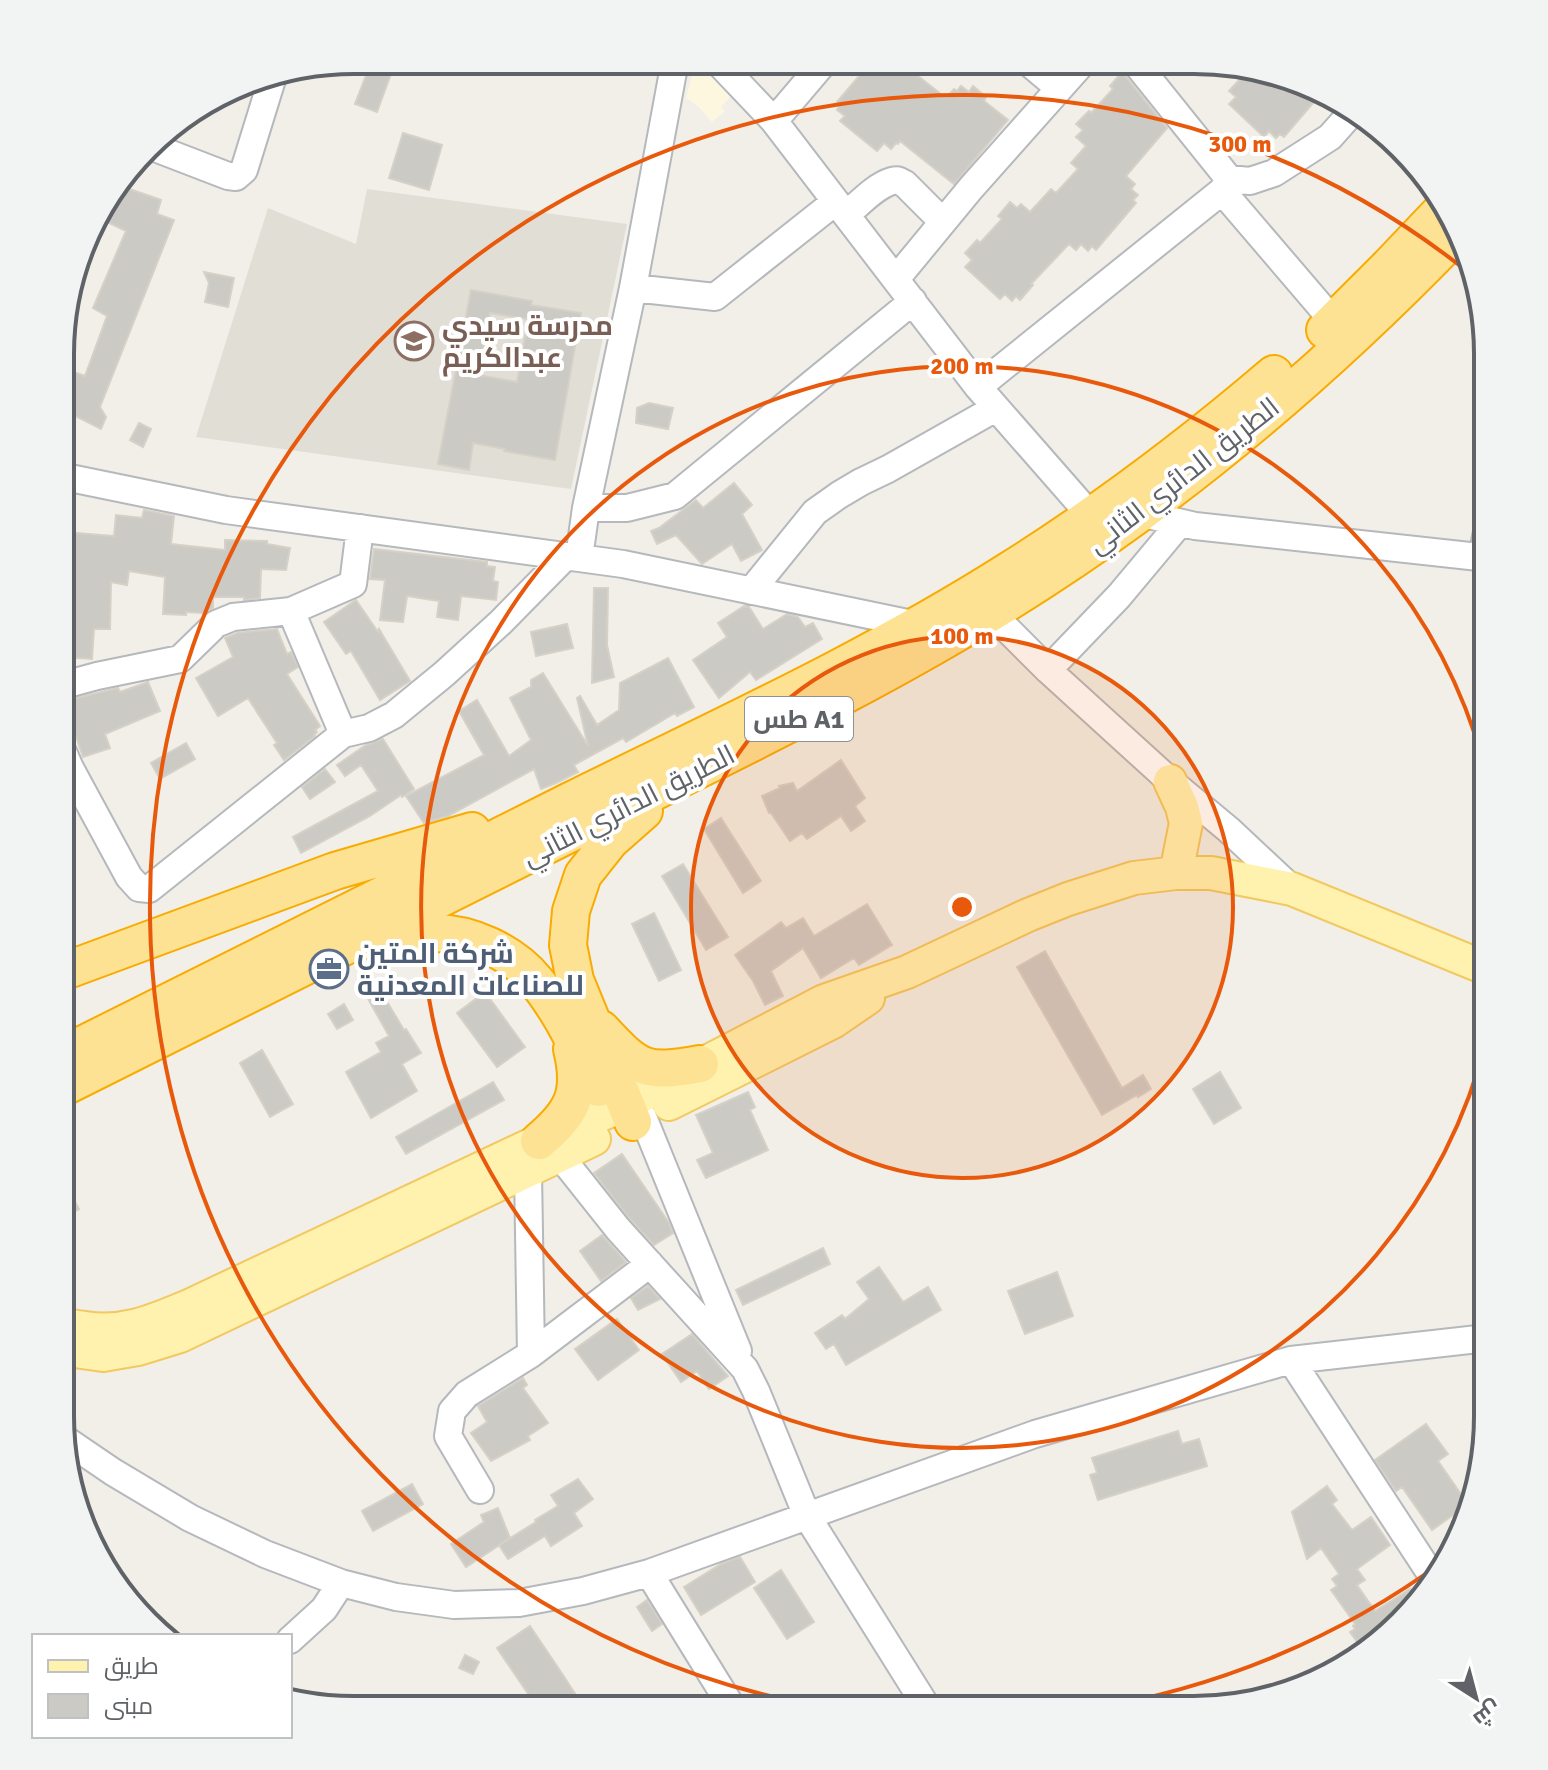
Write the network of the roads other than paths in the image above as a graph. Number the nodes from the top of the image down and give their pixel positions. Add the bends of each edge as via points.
1 (673, 74) edge
2 (729, 74) edge
3 (814, 74) edge
4 (1042, 74) edge
5 (1072, 74) edge
6 (1144, 74) edge
7 (270, 87) edge
8 (1059, 88) junction
9 (1346, 119) edge
10 (774, 121) junction
11 (162, 150) edge
12 (1226, 185) junction
13 (840, 208) junction
14 (1437, 216) edge
15 (943, 222) junction
16 (1450, 242) edge
17 (896, 279) junction
18 (633, 288) junction
19 (913, 301) junction
20 (1334, 322) junction
21 (978, 387) junction
22 (996, 408) junction
23 (74, 479) edge
24 (586, 508) junction
25 (1140, 513) junction
26 (1091, 516) junction
27 (1180, 523) junction
28 (360, 528) junction
29 (572, 557) junction
30 (1473, 557) edge
31 (751, 591) junction
32 (291, 611) junction
33 (991, 613) junction
34 (917, 625) junction
35 (1048, 670) junction
36 (74, 682) edge
37 (343, 734) junction
38 (710, 764) junction
39 (74, 776) edge
40 (1170, 781) junction
41 (573, 800) junction
42 (1176, 873) junction
43 (1292, 889) junction
44 (326, 956) junction
45 (1473, 963) edge
46 (75, 967) edge
47 (907, 972) junction
48 (579, 1024) junction
49 (75, 1049) edge
50 (700, 1064) junction
51 (75, 1082) edge
52 (625, 1116) junction
53 (542, 1156) junction
54 (650, 1264) junction
55 (75, 1326) edge
56 (1473, 1340) edge
57 (75, 1351) edge
58 (531, 1354) junction
59 (1291, 1360) junction
60 (745, 1369) junction
61 (76, 1447) edge
62 (480, 1490) dead end
63 (807, 1516) junction
64 (1428, 1570) edge
65 (649, 1573) junction
66 (341, 1583) junction
67 (292, 1638) edge
68 (724, 1695) edge
69 (919, 1695) edge

1 - 18 street
2 - 10 street
3 - 10 street
4 - 8 street
5 - 8 street
6 - 12 street
7 - 11 street via 244,170 236,177
8 - 15 street
9 - 12 street via 1330,137 1274,173
10 - 13 street
12 - 20 street
12 - 21 street
13 - 15 street via 899,181
13 - 17 street
13 - 18 street via 715,297
14 - 20 highway, الطريق الدائري الثاني / طس A1
15 - 17 street
16 - 25 highway, الطريق الدائري الثاني / طس A1 via 1339,351
17 - 19 street
18 - 24 street
19 - 21 street
19 - 24 street via 675,496 627,508
20 - 26 highway, الطريق الدائري الثاني / طس A1
21 - 22 street
22 - 26 street
22 - 31 street via 815,512
23 - 28 street via 226,510
24 - 29 street
25 - 27 street
25 - 33 highway, الطريق الدائري الثاني / طس A1
26 - 34 highway, الطريق الدائري الثاني / طس A1
27 - 30 street
27 - 35 street
28 - 29 street
28 - 32 street via 353,584
29 - 31 street
29 - 37 street via 394,715
31 - 34 street
32 - 36 street via 233,617 216,624 180,659
32 - 37 street
33 - 35 street
33 - 38 highway, الطريق الدائري الثاني / طس A1
34 - 41 highway, الطريق الدائري الثاني / طس A1
35 - 40 street
37 - 39 street via 145,890 129,877
38 - 44 highway, الطريق الدائري الثاني / طس A1
38 - 48 highway via 642,813 583,875 571,911 568,945
40 - 42 main road via 1186,823
40 - 43 street
41 - 46 highway via 335,871
41 - 49 highway, الطريق الدائري الثاني / طس A1
42 - 43 main road via 1211,873
42 - 47 main road via 1134,878 1068,899
43 - 45 main road
44 - 48 highway via 432,932 462,936 512,960 552,1005
44 - 51 highway, الطريق الدائري الثاني / طس A1
47 - 50 main road via 824,1001
47 - 52 main road via 833,1022 749,1066
48 - 50 highway via 650,1069
48 - 52 highway
48 - 53 highway via 572,1103
50 - 52 main road
52 - 53 main road
52 - 60 street
53 - 54 street
53 - 55 main road via 144,1325 107,1331
53 - 57 main road via 180,1336 103,1355
53 - 58 street
54 - 58 street
54 - 60 street
56 - 59 street
58 - 62 street via 467,1394 452,1411 448,1436
59 - 63 street via 1035,1434
59 - 64 street
60 - 63 street
61 - 66 street via 190,1518
63 - 65 street
63 - 69 street
65 - 66 street via 519,1603 454,1605
65 - 68 street
66 - 67 street via 324,1609

